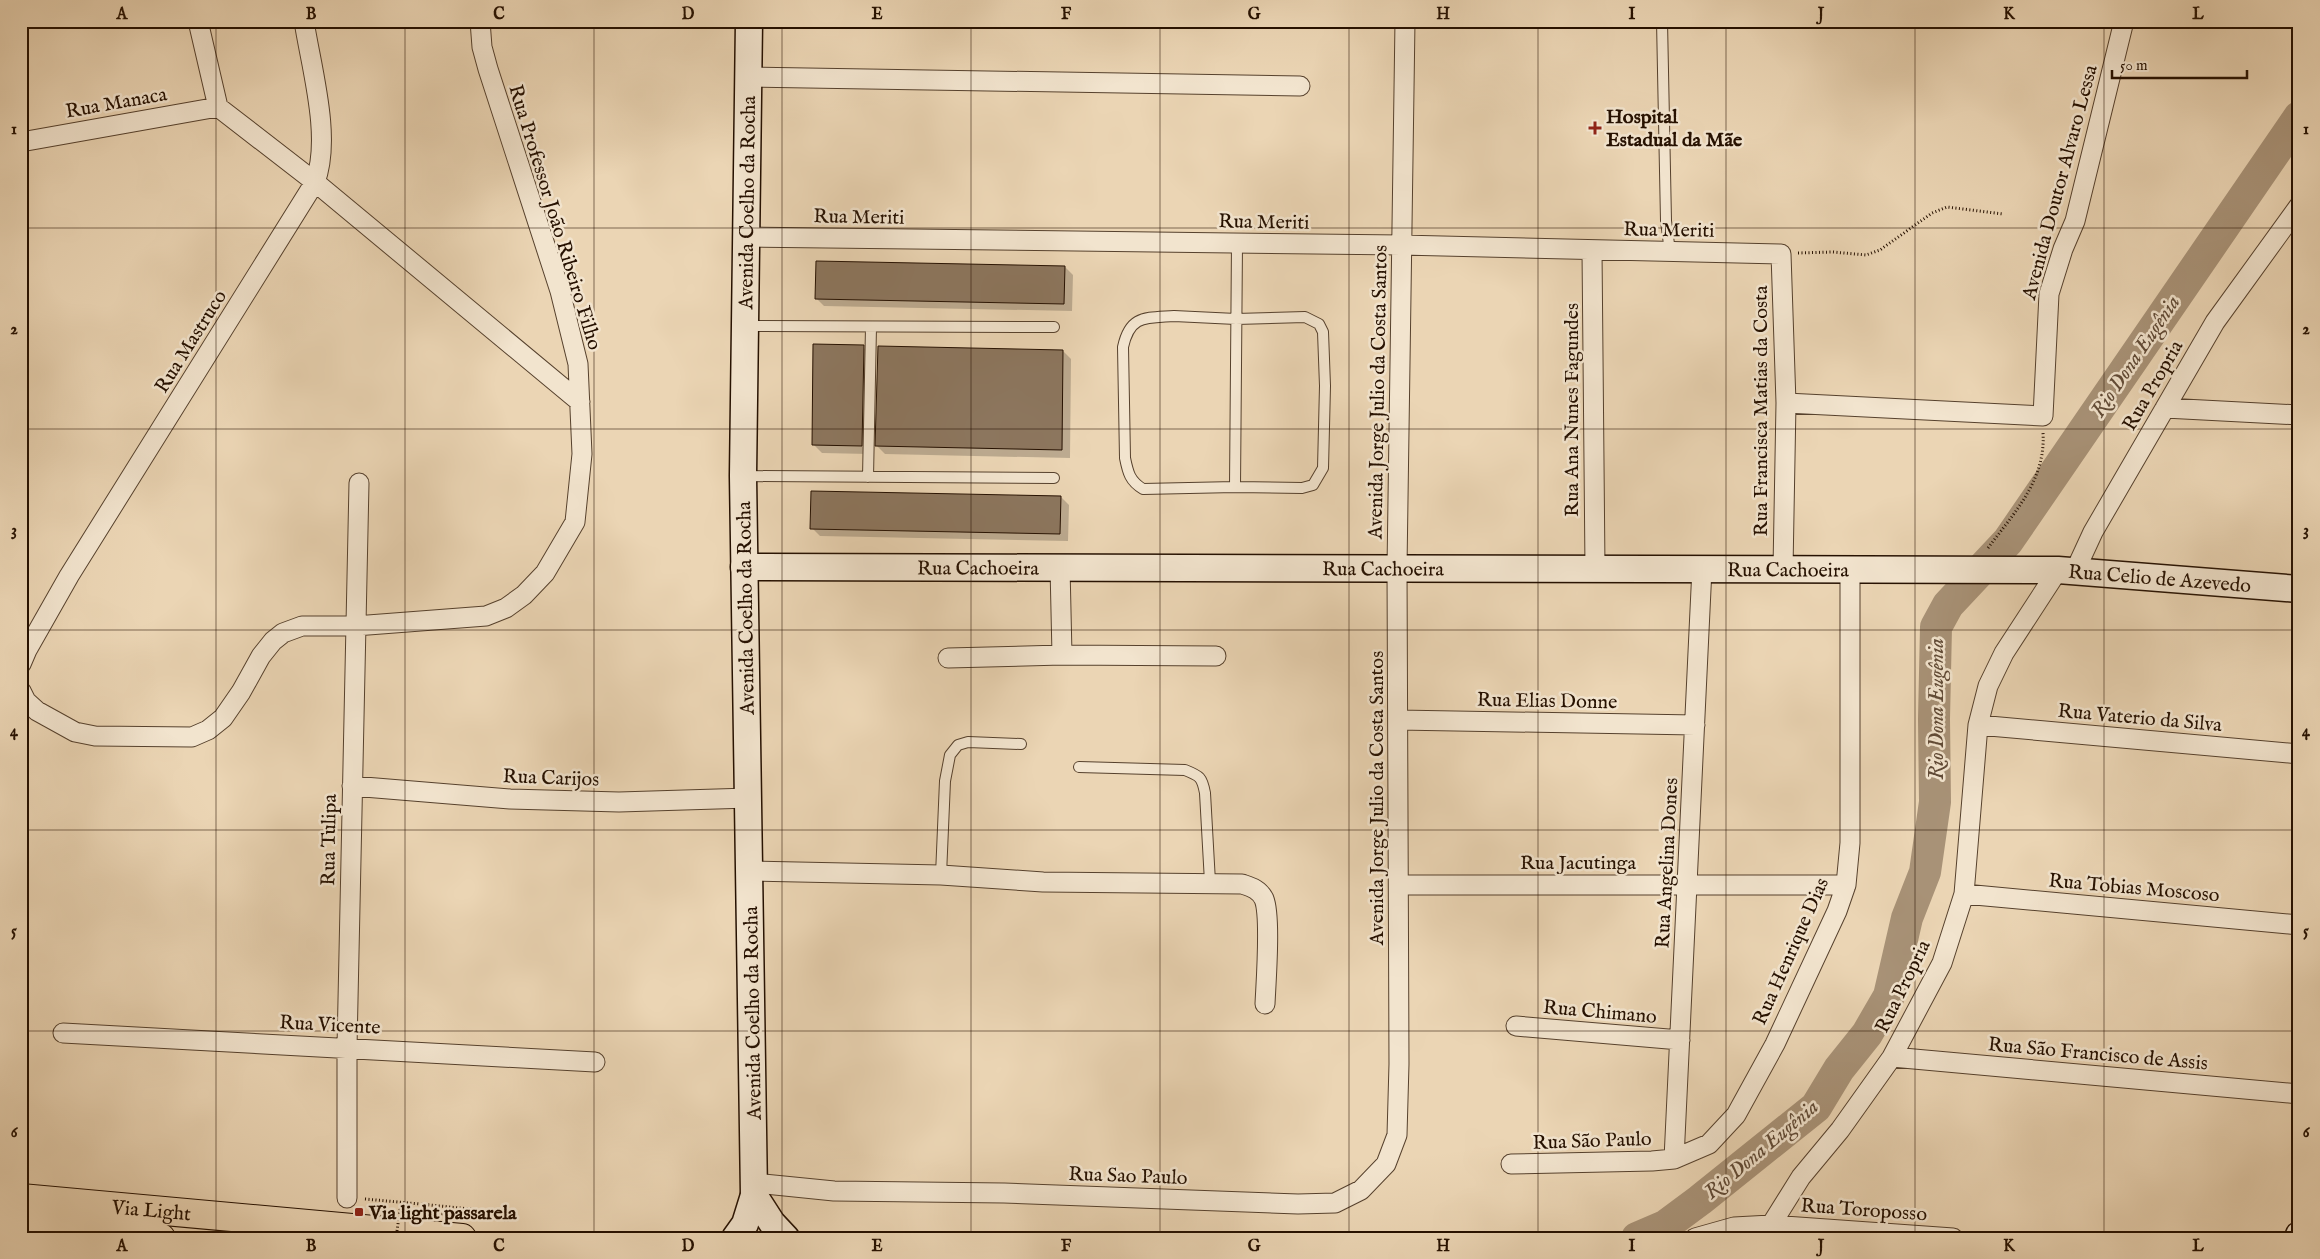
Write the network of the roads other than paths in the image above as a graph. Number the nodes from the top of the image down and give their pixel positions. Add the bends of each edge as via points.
1 (198, 21) edge
2 (304, 21) edge
3 (480, 21) edge
4 (749, 21) edge
5 (1405, 21) edge
6 (1662, 21) edge
7 (2123, 21) edge
8 (749, 77) junction
9 (1300, 86) dead end
10 (218, 107) junction
11 (21, 142) edge
12 (316, 182) junction
13 (2299, 206) edge
14 (745, 237) junction
15 (1237, 244) junction
16 (1401, 245) junction
17 (1592, 251) junction
18 (1670, 252) junction
19 (1782, 254) joint
20 (1236, 319) junction
21 (744, 326) junction
22 (871, 327) junction
23 (1054, 327) dead end
24 (580, 402) junction
25 (1786, 403) junction
26 (2165, 408) junction
27 (2299, 415) edge
28 (743, 476) junction
29 (868, 477) junction
30 (1054, 478) dead end
31 (359, 483) dead end
32 (1235, 487) junction
33 (744, 567) junction
34 (1060, 567) junction
35 (1397, 568) junction
36 (1595, 568) junction
37 (1702, 568) junction
38 (1850, 568) junction
39 (1783, 569) junction
40 (2066, 570) junction
41 (2022, 571) joint
42 (2299, 589) edge
43 (355, 626) junction
44 (1062, 655) junction
45 (1216, 656) dead end
46 (948, 658) dead end
47 (21, 664) edge
48 (23, 703) edge
49 (1398, 720) junction
50 (1695, 725) junction
51 (1978, 725) junction
52 (1021, 744) dead end
53 (2299, 754) edge
54 (1079, 767) dead end
55 (352, 786) junction
56 (749, 798) junction
57 (750, 871) junction
58 (940, 875) junction
59 (1210, 882) junction
60 (1400, 884) junction
61 (1687, 885) junction
62 (1846, 885) junction
63 (1964, 894) junction
64 (2299, 925) edge
65 (1266, 1004) dead end
66 (1516, 1026) dead end
67 (63, 1033) dead end
68 (1680, 1040) junction
69 (347, 1047) junction
70 (1892, 1057) junction
71 (595, 1062) dead end
72 (1399, 1064) joint
73 (2299, 1094) edge
74 (1674, 1159) junction
75 (1511, 1164) dead end
76 (754, 1189) junction
77 (21, 1198) edge
78 (347, 1198) road end
79 (21, 1225) edge
80 (1771, 1225) junction
81 (161, 1238) edge
82 (462, 1238) edge
83 (734, 1238) edge
84 (786, 1238) edge
85 (1696, 1238) edge
86 (1953, 1238) edge

1 - 10 street
2 - 12 street, Rua Mastruco via 320,121 322,154
3 - 24 street, Rua Professor João Ribeiro Filho via 488,69 560,291 578,364
4 - 8 main road, Avenida Coelho da Rocha
5 - 16 street, Avenida Jorge Julio da Costa Santos
6 - 18 lane via 1666,221
7 - 25 street, Avenida Doutor Alvaro Lessa via 2075,221 2048,294 2043,416
8 - 9 street
8 - 14 main road, Avenida Coelho da Rocha
10 - 11 street, Rua Manaca
10 - 12 street
12 - 24 street
12 - 47 street, Rua Mastruco via 69,576
13 - 26 street, Rua Propria via 2215,322
14 - 15 street, Rua Meriti
14 - 21 main road, Avenida Coelho da Rocha
15 - 16 street, Rua Meriti
15 - 20 lane
16 - 17 street, Rua Meriti
16 - 35 street, Avenida Jorge Julio da Costa Santos
17 - 18 street, Rua Meriti
17 - 36 street, Rua Ana Nunes Fagundes
18 - 19 street, Rua Meriti
19 - 25 street, Rua Francisca Matias da Costa
20 - 32 lane
20 - 32 lane via 1305,316 1318,324 1323,332 1325,386 1323,468 1313,485 1302,488
20 - 32 lane via 1143,318 1126,332 1123,347 1125,458 1128,474 1134,483 1143,490
21 - 22 lane
21 - 28 main road, Avenida Coelho da Rocha
22 - 23 lane
22 - 29 lane
24 - 43 street, Rua Professor João Ribeiro Filho via 582,454 575,522 545,573 524,595 506,608 486,616
25 - 39 street, Rua Francisca Matias da Costa
26 - 27 street
26 - 40 street, Rua Propria via 2093,532
28 - 29 lane
28 - 33 main road, Avenida Coelho da Rocha
29 - 30 lane
31 - 43 street, Rua Tulipa
33 - 34 main road, Rua Cachoeira
33 - 56 main road, Avenida Coelho da Rocha
34 - 35 main road, Rua Cachoeira
34 - 44 street
35 - 36 main road, Rua Cachoeira
35 - 49 street, Avenida Jorge Julio da Costa Santos
36 - 37 main road, Rua Cachoeira
37 - 39 main road, Rua Cachoeira
37 - 50 street, Rua Angelina Dones
38 - 39 main road, Rua Cachoeira
38 - 41 main road, Rua Cachoeira
38 - 62 street, Rua Henrique Dias via 1850,843
40 - 41 main road, Rua Celio de Azevedo
40 - 42 main road, Rua Celio de Azevedo
40 - 51 street, Rua Propria via 2004,653 1988,686
43 - 48 street via 302,626 283,633 261,656 223,718 192,737 95,736 75,732
43 - 55 street, Rua Tulipa
44 - 45 street
44 - 46 street
49 - 50 street, Rua Elias Donne
49 - 60 street, Avenida Jorge Julio da Costa Santos
50 - 61 street, Rua Angelina Dones
51 - 53 street, Rua Vaterio da Silva
51 - 63 street, Rua Propria
52 - 58 lane via 968,742 958,745 950,755 945,780
54 - 59 lane via 1185,770 1202,780
55 - 56 street, Rua Carijos via 510,799 619,802
55 - 69 street, Rua Tulipa
56 - 57 main road, Avenida Coelho da Rocha
57 - 58 street
57 - 76 main road, Avenida Coelho da Rocha
58 - 59 street via 1043,882
59 - 65 street via 1242,884 1257,890 1264,900
60 - 61 street, Rua Jacutinga
60 - 72 street, Avenida Jorge Julio da Costa Santos
61 - 62 street, Rua Jacutinga
61 - 68 street, Rua Angelina Dones
62 - 74 street, Rua Henrique Dias via 1779,1035 1736,1115 1709,1144
63 - 64 street, Rua Tobias Moscoso
63 - 70 street, Rua Propria via 1942,963
66 - 68 street, Rua Chimano
67 - 69 street, Rua Vicente
68 - 74 street, Rua Angelina Dones
69 - 71 street, Rua Vicente
69 - 78 street, Rua Tulipa
70 - 73 street, Rua São Francisco de Assis
70 - 80 street, Rua Propria via 1801,1178
72 - 76 street, Rua Sao Paulo via 1397,1135 1386,1164 1361,1190 1335,1203
74 - 75 street, Rua São Paulo
76 - 83 main road, Avenida Coelho da Rocha via 744,1224
76 - 84 main road via 772,1223
77 - 82 main road, Via Light
79 - 81 main road, Via Light
80 - 85 street, Rua Toroposso via 1734,1227
80 - 86 street, Rua Toroposso

